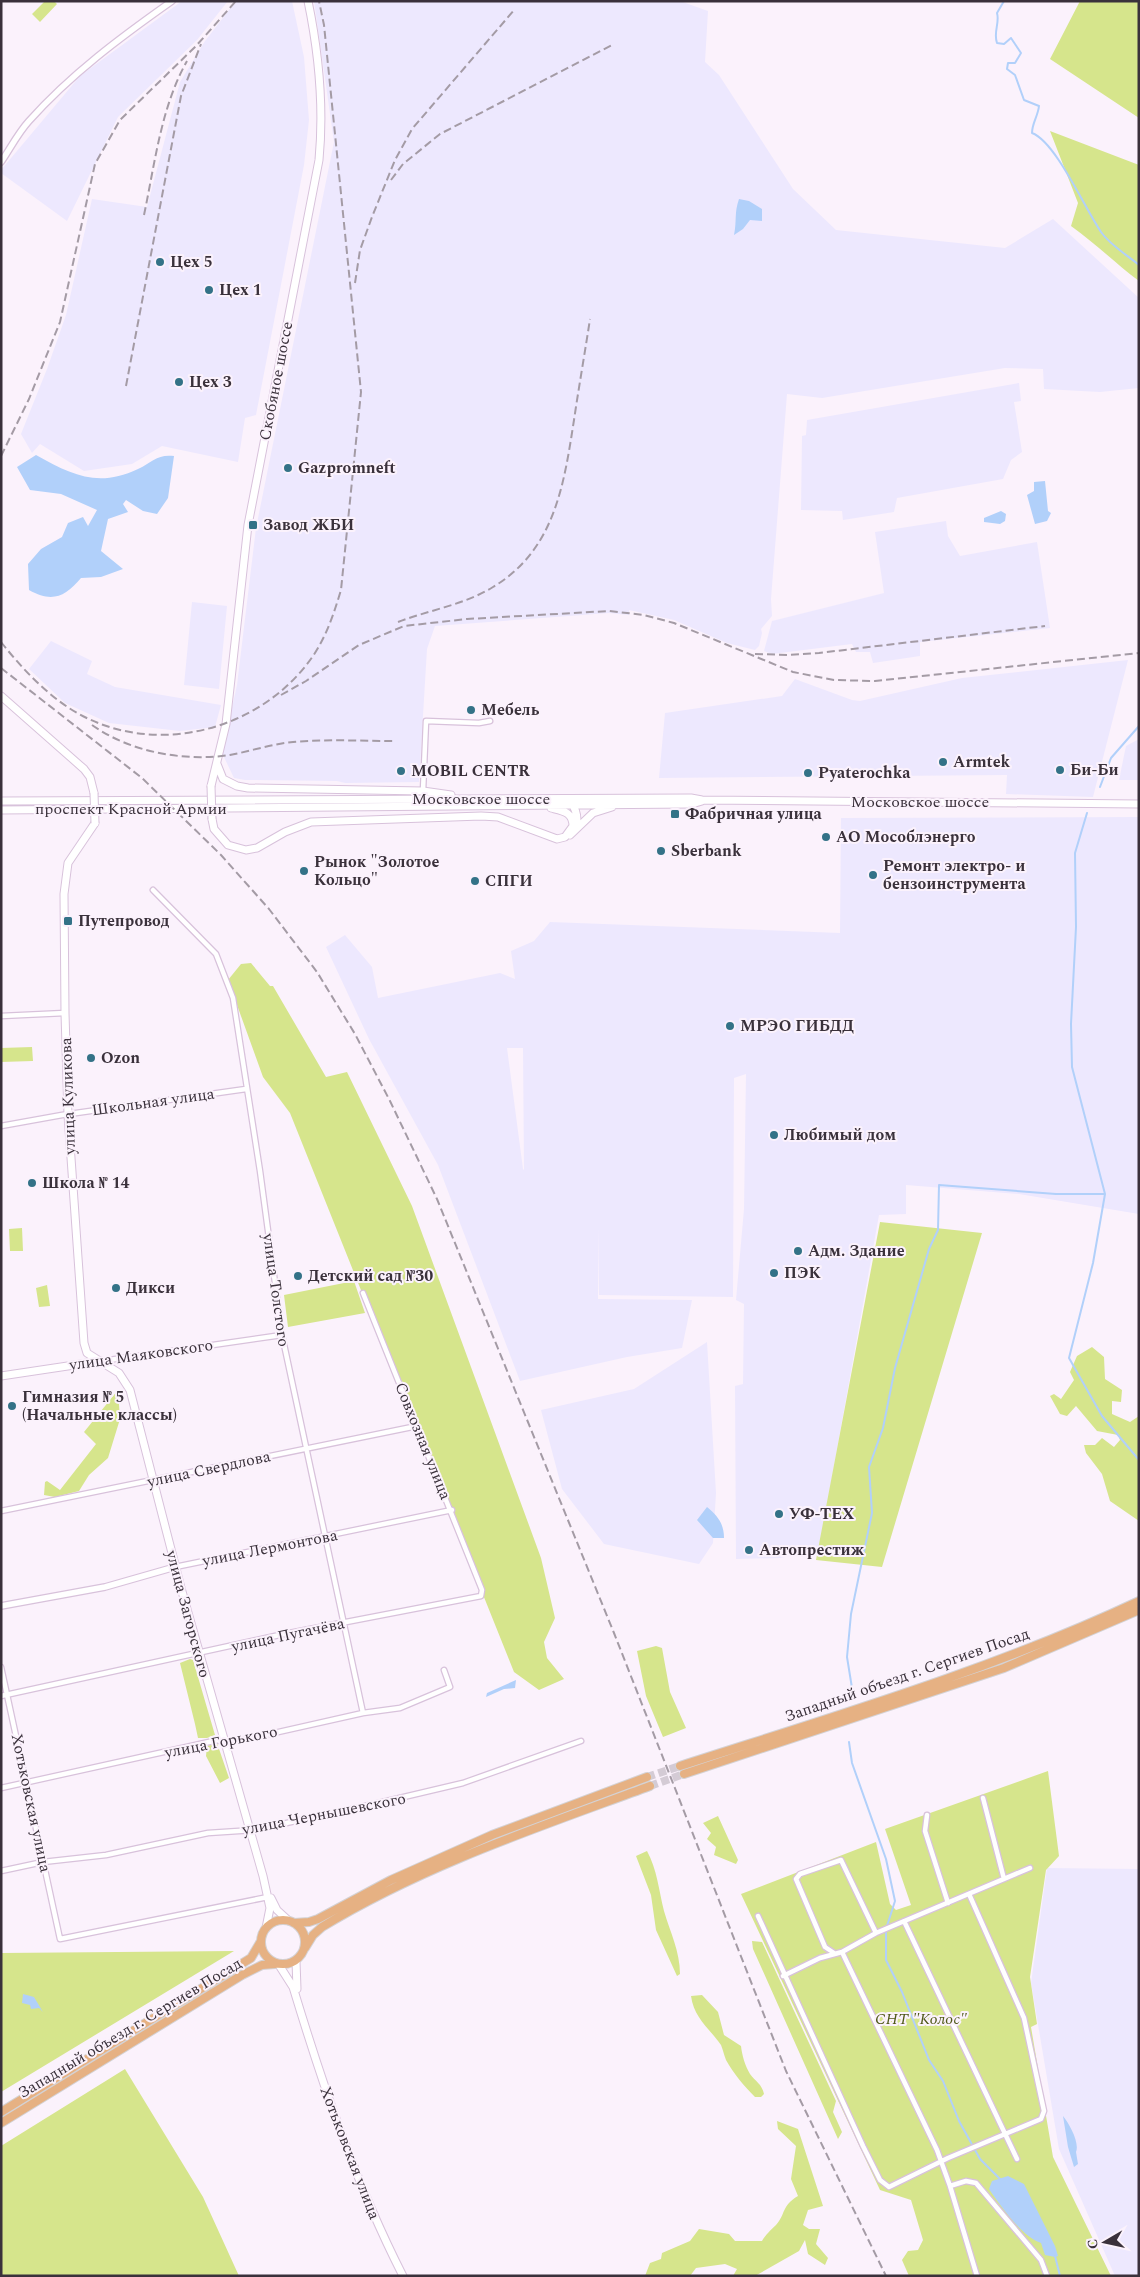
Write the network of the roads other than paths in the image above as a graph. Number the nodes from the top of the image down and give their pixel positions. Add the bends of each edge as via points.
1 (172, 1) edge
2 (308, 1) edge
3 (1, 162) edge
4 (1, 696) edge
5 (490, 722) dead end
6 (216, 761) junction
7 (423, 790) junction
8 (491, 798) junction
9 (259, 800) joint
10 (702, 800) junction
11 (1, 801) edge
12 (571, 802) junction
13 (625, 804) junction
14 (1139, 804) edge
15 (537, 806) junction
16 (260, 808) joint
17 (1, 810) edge
18 (212, 819) joint
19 (565, 837) junction
20 (152, 890) dead end
21 (1, 1016) edge
22 (65, 1016) junction
23 (246, 1089) junction
24 (68, 1114) junction
25 (1, 1126) edge
26 (363, 1293) dead end
27 (282, 1335) junction
28 (102, 1361) junction
29 (1, 1376) edge
30 (417, 1426) junction
31 (306, 1449) junction
32 (154, 1481) junction
33 (452, 1510) junction
34 (1, 1511) edge
35 (325, 1538) junction
36 (175, 1567) junction
37 (482, 1590) joint
38 (1139, 1600) edge
39 (1, 1606) edge
40 (1139, 1610) edge
41 (345, 1624) junction
42 (199, 1654) junction
43 (1, 1667) edge
44 (444, 1670) dead end
45 (8, 1694) junction
46 (1, 1696) edge
47 (363, 1713) junction
48 (581, 1741) dead end
49 (225, 1744) junction
50 (680, 1766) tunnel mouth
51 (684, 1774) tunnel mouth
52 (647, 1777) tunnel mouth
53 (26, 1782) junction
54 (650, 1786) tunnel mouth
55 (1, 1788) edge
56 (983, 1798) dead end
57 (927, 1815) dead end
58 (250, 1830) junction
59 (43, 1862) junction
60 (1030, 1868) dead end
61 (1, 1871) edge
62 (263, 1876) junction
63 (1004, 1879) junction
64 (969, 1894) junction
65 (268, 1897) junction
66 (948, 1903) junction
67 (758, 1916) dead end
68 (904, 1921) junction
69 (291, 1922) junction
70 (266, 1928) junction
71 (876, 1933) junction
72 (260, 1941) junction
73 (305, 1948) junction
74 (842, 1952) junction
75 (834, 1953) junction
76 (296, 1961) junction
77 (277, 1964) junction
78 (784, 1976) junction
79 (305, 2026) junction
80 (1, 2112) edge
81 (1, 2123) edge
82 (1006, 2134) junction
83 (1017, 2159) dead end
84 (942, 2163) junction
85 (950, 2186) junction
86 (403, 2276) edge
87 (977, 2276) edge
88 (1047, 2276) edge

1 - 3 street via 75,75 28,122
2 - 6 main road, Скобяное шоссе via 322,102 319,160 248,525 228,705
4 - 22 main road, улица Куликова, bridge via 84,769 94,793 92,826 68,862 65,877
5 - 7 street via 426,721
6 - 7 main road via 223,779 248,788
6 - 18 main road, Скобяное шоссе, bridge via 211,786
7 - 8 main road
8 - 9 main road, Московское шоссе
8 - 12 main road, Московское шоссе
9 - 11 main road, проспект Красной Армии
10 - 12 main road, Московское шоссе
10 - 13 main road, Московское шоссе via 692,804
10 - 14 main road, Московское шоссе
12 - 13 main road, Московское шоссе
12 - 15 main road, Московское шоссе
12 - 19 main road via 578,822
13 - 19 main road via 593,813
15 - 16 main road, Московское шоссе
15 - 19 main road, Московское шоссе via 570,814 573,826
16 - 17 main road, проспект Красной Армии
18 - 19 main road, Московское шоссе via 214,829 228,845 246,850 257,848 297,825 343,819 498,817 557,839
20 - 23 street, улица Толстого via 216,954 233,998
21 - 22 street
22 - 24 main road, улица Куликова
23 - 24 street, Школьная улица
23 - 27 street, улица Толстого
24 - 25 street, Школьная улица
24 - 28 main road, улица Куликова via 84,1343 87,1353
26 - 30 street, Совхозная улица
27 - 28 street, улица Маяковского
27 - 31 street, улица Толстого
28 - 29 main road, улица Маяковского
28 - 32 main road, улица Загорского via 119,1373 130,1390
30 - 31 street, улица Свердлова
30 - 33 street, Совхозная улица
31 - 32 street, улица Свердлова
31 - 35 street, улица Толстого
32 - 34 street, улица Свердлова
32 - 36 main road, улица Загорского
33 - 35 street, улица Лермонтова
33 - 37 street, Совхозная улица
35 - 36 street, улица Лермонтова
35 - 41 street, улица Толстого
36 - 39 street, улица Лермонтова via 105,1587
36 - 42 main road, улица Загорского
37 - 41 street, улица Пугачёва via 481,1596
38 - 50 main road, Западный объезд г. Сергиев Посад via 999,1660
40 - 51 main road, Западный объезд г. Сергиев Посад via 1004,1668
41 - 42 street, улица Пугачёва
41 - 47 street, улица Толстого
42 - 45 street, улица Пугачёва
42 - 49 main road, улица Загорского
43 - 45 street, Хотьковская улица
44 - 47 street, улица Горького via 450,1687 400,1708
45 - 46 street, улица Пугачёва
45 - 53 street, Хотьковская улица
47 - 49 street, улица Горького
48 - 58 street, улица Чернышевского via 439,1790
49 - 53 street, улица Горького via 218,1740
49 - 58 main road, улица Загорского
52 - 69 main road via 492,1835 391,1880 318,1919
53 - 55 street, улица Горького
53 - 59 street, Хотьковская улица
54 - 73 main road via 495,1843 395,1888 322,1927
56 - 63 street
57 - 66 street via 925,1831
58 - 59 street, улица Чернышевского via 208,1834 106,1855
58 - 62 main road, улица Загорского
59 - 61 street, улица Чернышевского
59 - 65 street, Хотьковская улица via 60,1939
60 - 63 street
62 - 65 main road
62 - 69 main road via 277,1910
63 - 64 street
64 - 66 street
64 - 82 street via 1024,2018 1044,2111 1040,2119
65 - 70 main road via 270,1912
66 - 68 street
67 - 78 street
68 - 71 street
68 - 82 street
69 - 70 main road via 274,1922
69 - 73 main road via 304,1933
70 - 72 main road
71 - 74 street
71 - 75 street via 842,1860 800,1874 796,1879 825,1947
72 - 77 main road via 263,1953
72 - 80 main road, Западный объезд г. Сергиев Посад via 251,1958
73 - 76 main road
74 - 75 street
74 - 84 street
75 - 78 street
76 - 77 main road
76 - 79 main road via 296,1982
77 - 79 main road via 292,1984
77 - 81 main road, Западный объезд г. Сергиев Посад via 262,1965 249,1971
78 - 84 street via 863,2146 885,2185 894,2186
79 - 86 main road, Хотьковская улица via 352,2164
82 - 83 street
82 - 84 street
84 - 85 street
85 - 87 street
85 - 88 street via 966,2181 976,2183 1041,2260

